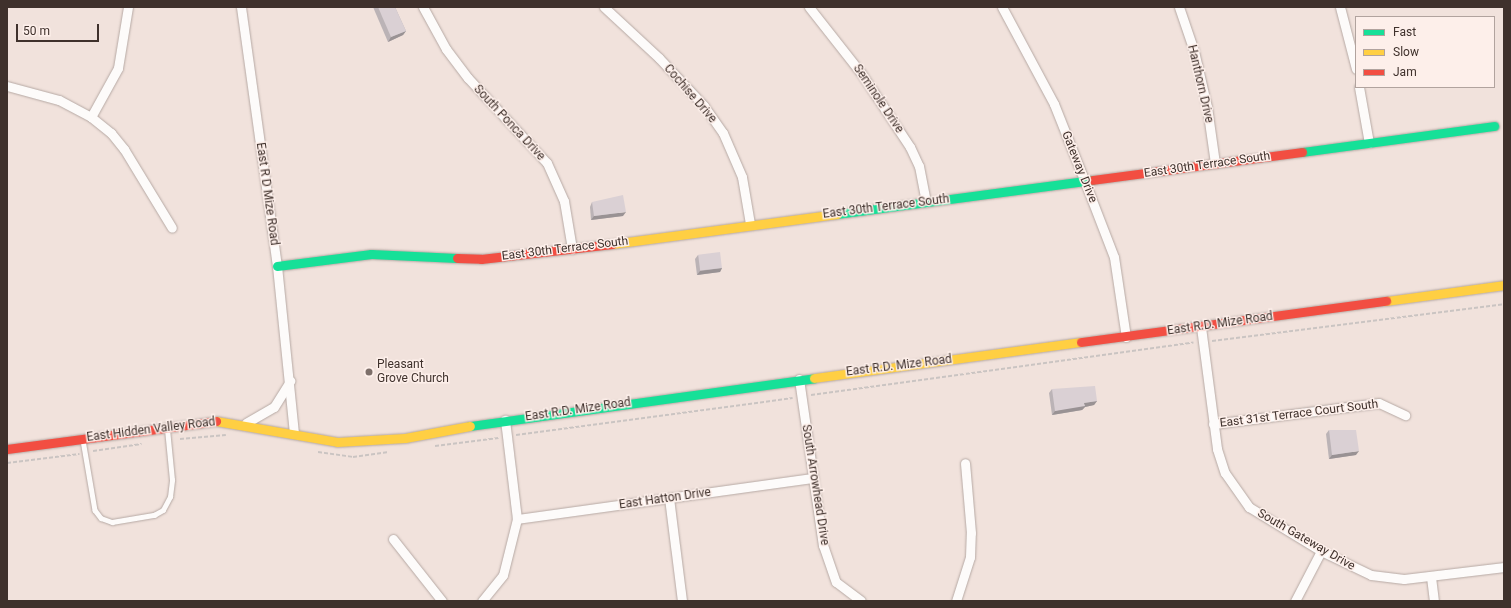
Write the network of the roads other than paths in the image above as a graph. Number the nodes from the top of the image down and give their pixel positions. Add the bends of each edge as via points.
1 (128, 7) edge
2 (241, 7) edge
3 (423, 7) edge
4 (604, 7) edge
5 (809, 7) edge
6 (1002, 7) edge
7 (1179, 7) edge
8 (1340, 7) edge
9 (1355, 65) edge
10 (7, 86) edge
11 (1359, 88) edge
12 (91, 117) junction
13 (1494, 126) dead end
14 (1369, 142) junction
15 (1215, 163) junction
16 (1085, 182) junction
17 (926, 202) junction
18 (750, 224) junction
19 (172, 228) dead end
20 (572, 249) junction
21 (277, 266) junction
22 (1504, 285) edge
23 (1201, 327) junction
24 (1126, 337) junction
25 (799, 379) junction
26 (290, 381) junction
27 (1405, 415) dead end
28 (505, 420) junction
29 (246, 423) junction
30 (1213, 424) junction
31 (167, 427) junction
32 (294, 433) junction
33 (83, 439) junction
34 (7, 449) edge
35 (965, 463) dead end
36 (814, 478) junction
37 (669, 498) junction
38 (517, 519) junction
39 (393, 539) dead end
40 (1321, 551) junction
41 (1504, 567) edge
42 (1431, 577) junction
43 (442, 601) edge
44 (482, 601) edge
45 (682, 601) edge
46 (861, 601) edge
47 (956, 601) edge
48 (1295, 601) edge
49 (1434, 601) edge

1 - 12 street via 118,68
2 - 21 street, East R D Mize Road
3 - 20 street, South Ponca Drive via 446,49 468,78 547,163 564,201
4 - 18 street, Cochise Drive via 660,58 704,106 723,133 742,177
5 - 17 street, Seminole Drive via 861,73 910,147 919,166
6 - 16 street, Gateway Drive via 1054,104
7 - 15 street, Hanthorn Drive via 1194,51 1207,107
8 - 9 street
10 - 12 street via 59,100
11 - 14 street
12 - 19 street via 124,149
13 - 14 main road, East 30th Terrace South
14 - 15 main road, East 30th Terrace South
15 - 16 main road, East 30th Terrace South
16 - 17 main road, East 30th Terrace South
16 - 24 street, Gateway Drive via 1114,257
17 - 18 main road, East 30th Terrace South
18 - 20 main road, East 30th Terrace South
20 - 21 main road, East 30th Terrace South via 481,259 371,254
21 - 26 street, East R D Mize Road
22 - 23 main road, East R.D. Mize Road
23 - 24 main road, East R.D. Mize Road
23 - 30 street, South Gateway Drive
24 - 25 main road, East R.D. Mize Road
25 - 28 main road, East R.D. Mize Road
25 - 36 street, South Arrowhead Drive
26 - 29 street via 274,408
26 - 32 street, East R D Mize Road
27 - 30 street, East 31st Terrace Court South via 1379,403
28 - 32 main road, East R.D. Mize Road via 405,438 337,442
28 - 38 street
29 - 31 main road, East Hidden Valley Road via 220,421
29 - 32 main road, East Hidden Valley Road
30 - 40 street, South Gateway Drive via 1217,449 1225,473 1249,507
31 - 33 main road, East Hidden Valley Road
31 - 33 lane via 172,480 170,497 163,510 154,515 112,522 101,518 95,510
33 - 34 main road, East Hidden Valley Road
35 - 47 street via 971,533 970,557
36 - 37 street, East Hatton Drive
36 - 46 street, South Arrowhead Drive via 823,545 836,582
37 - 38 street, East Hatton Drive
37 - 45 street
38 - 44 street via 503,575
39 - 43 street
40 - 42 street, South Gateway Drive via 1371,575 1404,580
40 - 48 street
41 - 42 street, South Gateway Drive
42 - 49 street

